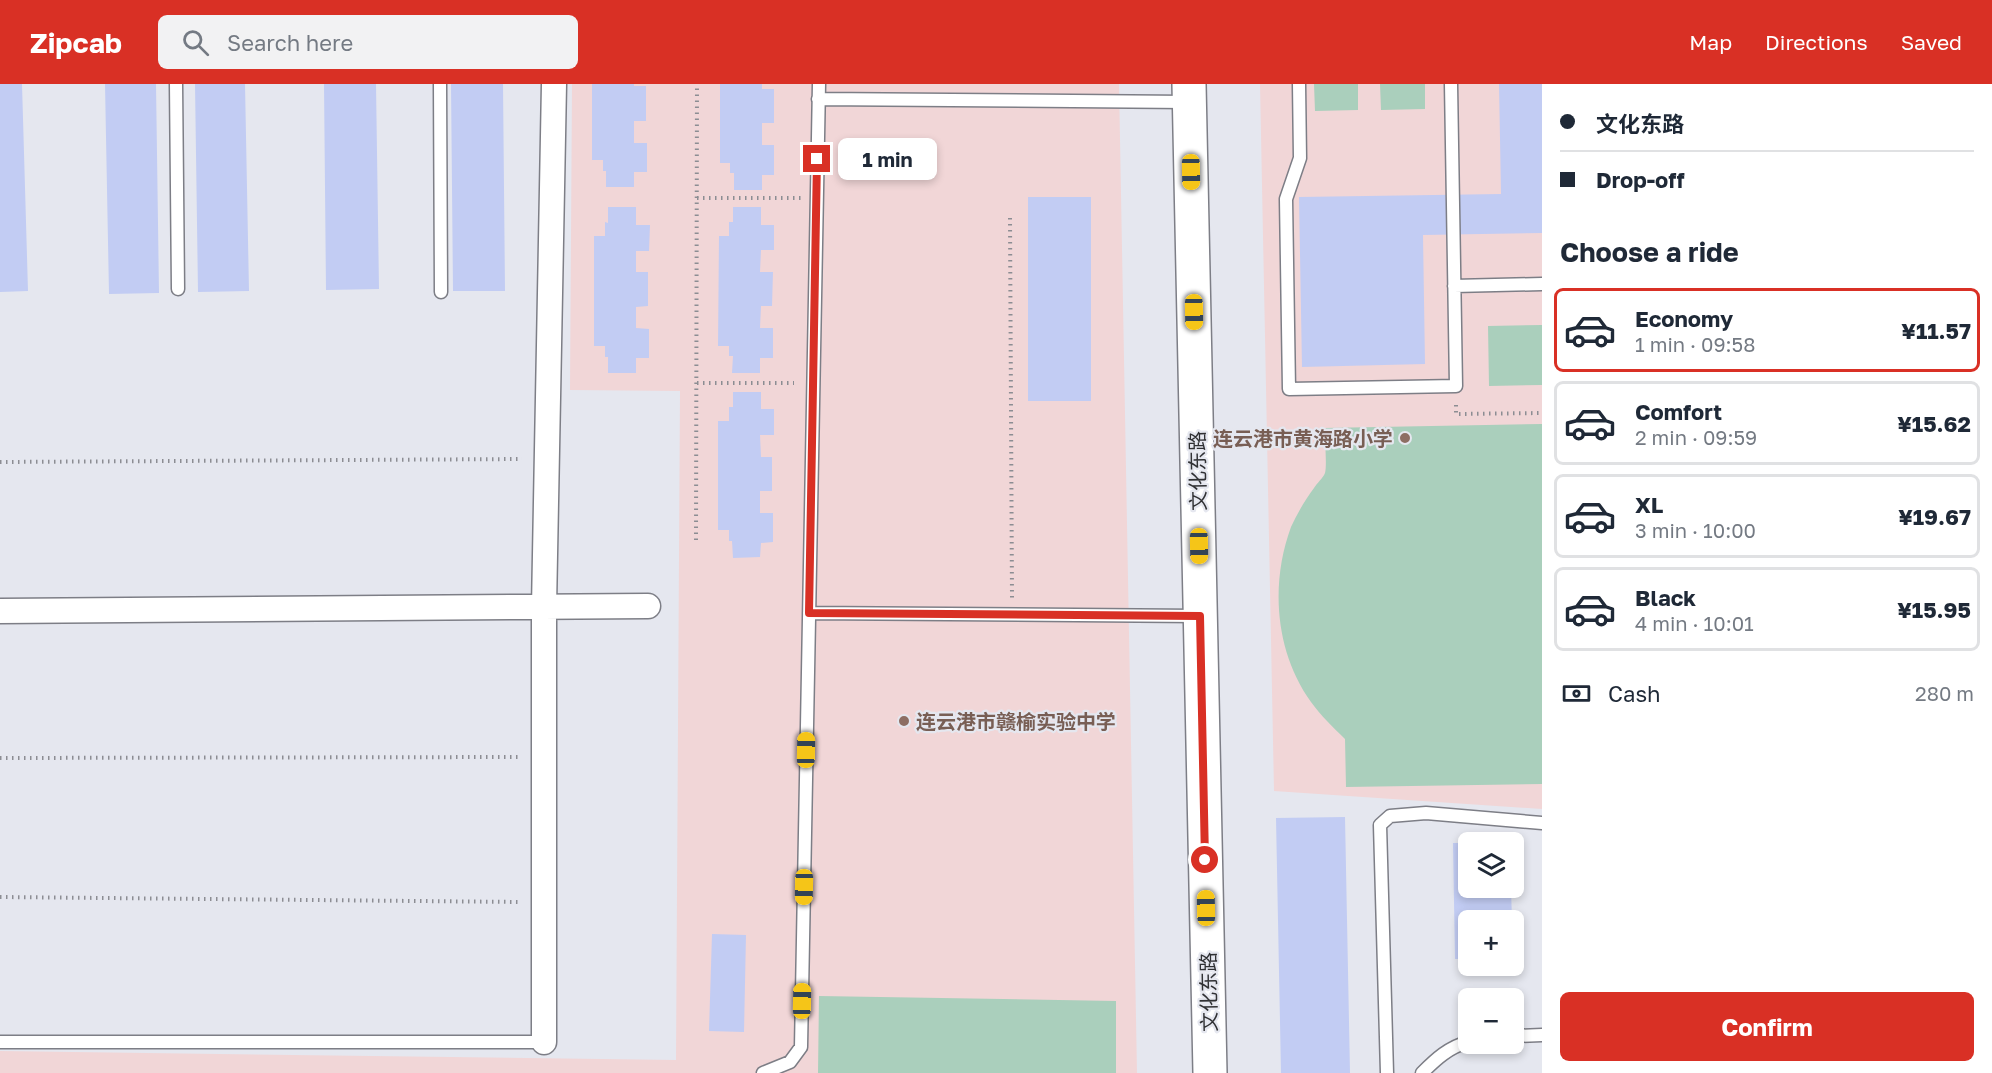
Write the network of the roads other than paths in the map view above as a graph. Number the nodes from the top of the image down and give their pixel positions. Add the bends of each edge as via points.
1 (176, 84) edge
2 (440, 84) edge
3 (554, 84) edge
4 (819, 84) edge
5 (1299, 84) edge
6 (1451, 84) edge
7 (1189, 93) edge
8 (818, 99) junction
9 (1542, 284) edge
10 (1455, 286) junction
11 (178, 289) dead end
12 (441, 292) dead end
13 (648, 606) dead end
14 (544, 607) junction
15 (0, 611) edge
16 (809, 613) junction
17 (1200, 616) junction
18 (1542, 823) edge
19 (1542, 1035) edge
20 (1524, 1036) edge
21 (0, 1042) edge
22 (544, 1042) joint
23 (1458, 1046) edge
24 (762, 1073) edge
25 (1210, 1073) edge
26 (1387, 1073) edge
27 (1422, 1073) edge

1 - 11 lane
2 - 12 lane
3 - 14 street
4 - 8 lane
5 - 10 lane via 1300,158 1286,199 1289,389 1456,386
6 - 10 lane
7 - 8 lane
7 - 17 street, 文化东路
8 - 16 lane
9 - 10 lane
13 - 14 street
14 - 15 street
14 - 22 street
16 - 17 lane
16 - 24 lane via 801,1047 790,1062
17 - 25 street, 文化东路
18 - 26 lane via 1426,813 1390,816 1380,825
19 - 20 lane
21 - 22 lane
23 - 27 lane via 1438,1057

